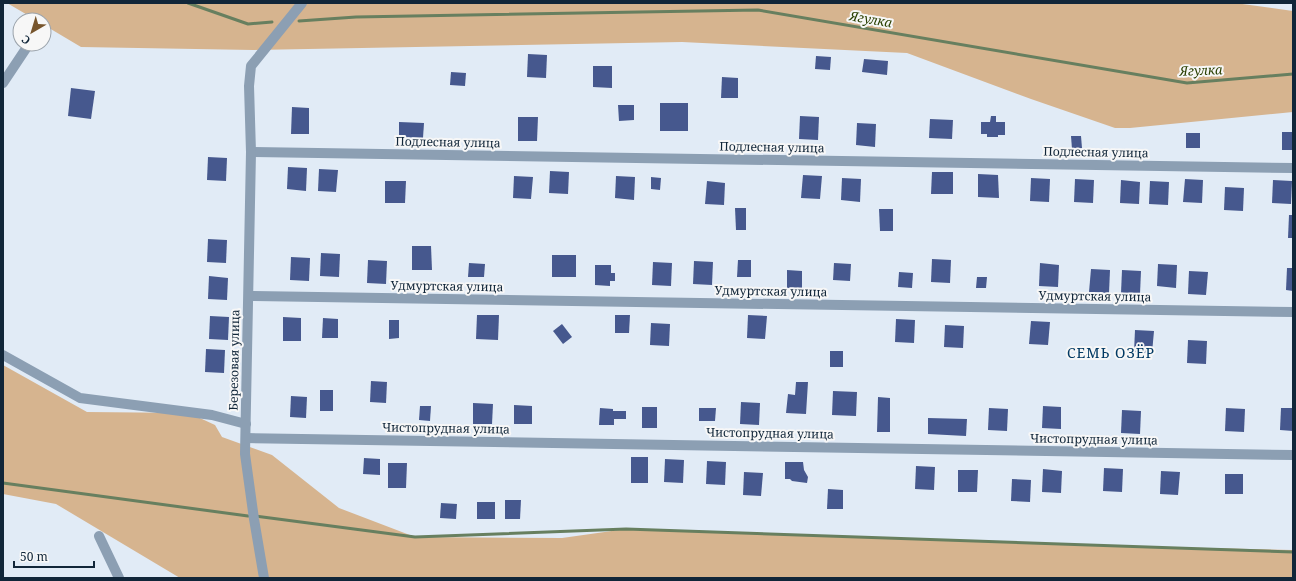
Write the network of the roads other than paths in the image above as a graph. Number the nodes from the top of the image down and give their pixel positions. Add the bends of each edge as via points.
1 (302, 3) edge
2 (24, 52) edge
3 (3, 83) edge
4 (251, 152) junction
5 (1293, 168) edge
6 (249, 296) junction
7 (1293, 312) edge
8 (3, 355) edge
9 (246, 424) junction
10 (246, 438) junction
11 (1293, 455) edge
12 (99, 536) dead end
13 (119, 578) edge
14 (264, 578) edge

1 - 4 street, Березовая улица via 251,66
2 - 3 street
4 - 5 street, Подлесная улица
4 - 6 street, Березовая улица
6 - 7 street, Удмуртская улица
6 - 9 street, Березовая улица
8 - 9 street, Березовая улица via 80,398 212,415
9 - 10 street
10 - 11 street, Чистопрудная улица
10 - 14 street via 245,454
12 - 13 street

